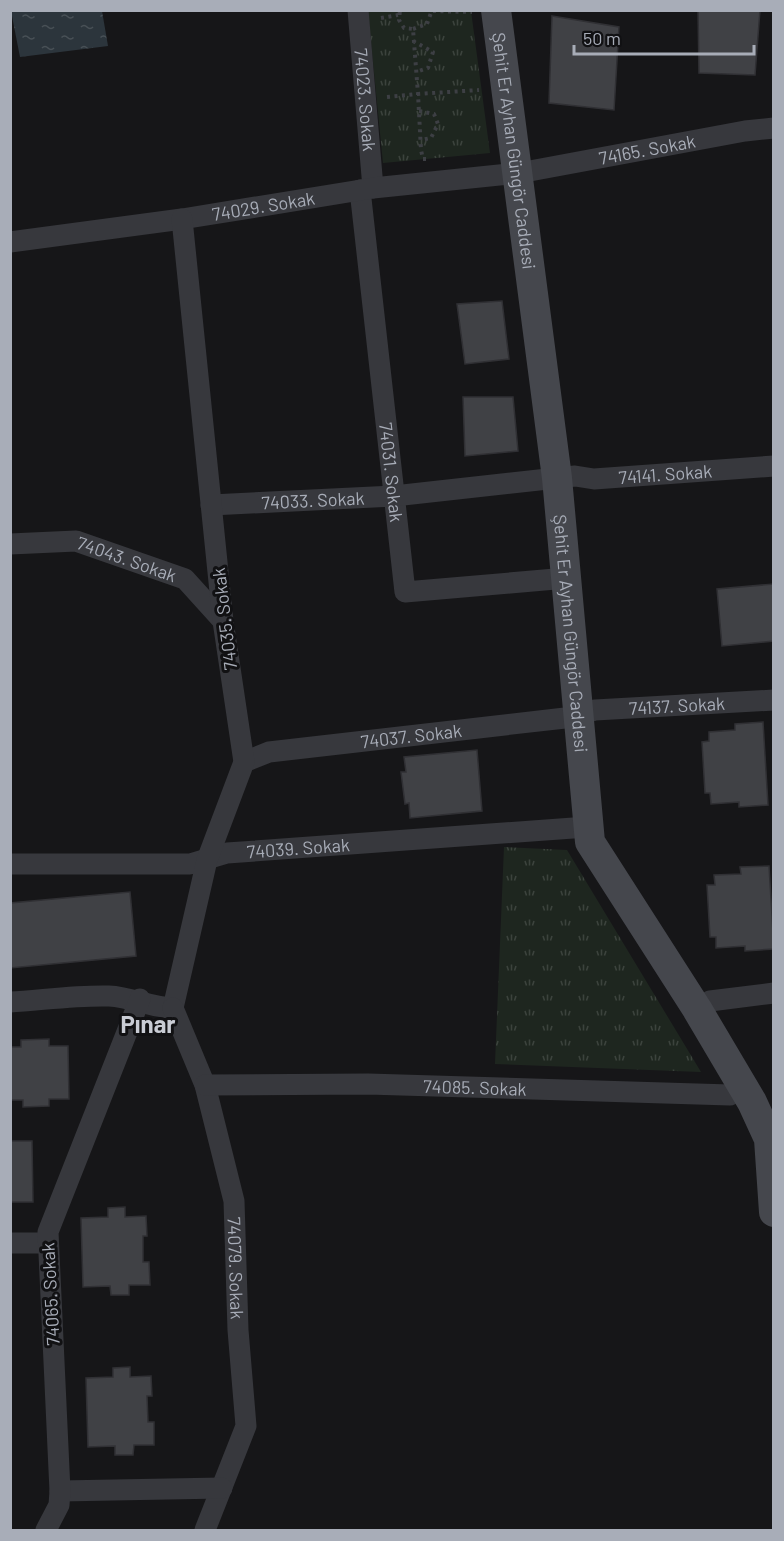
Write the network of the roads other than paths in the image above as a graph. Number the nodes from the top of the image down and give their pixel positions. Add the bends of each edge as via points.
1 (358, 10) edge
2 (487, 11) edge
3 (774, 128) edge
4 (519, 173) junction
5 (366, 189) junction
6 (182, 219) junction
7 (10, 242) edge
8 (774, 466) edge
9 (558, 477) junction
10 (394, 496) junction
11 (211, 505) junction
12 (10, 544) edge
13 (567, 578) junction
14 (223, 621) junction
15 (774, 700) edge
16 (580, 714) junction
17 (243, 762) junction
18 (587, 827) junction
19 (207, 860) junction
20 (10, 864) edge
21 (774, 993) edge
22 (140, 999) junction
23 (10, 1002) edge
24 (173, 1008) junction
25 (697, 1009) junction
26 (205, 1085) junction
27 (742, 1087) junction
28 (774, 1212) edge
29 (10, 1243) edge
30 (47, 1243) junction
31 (222, 1488) junction
32 (60, 1491) junction
33 (46, 1530) edge
34 (205, 1530) edge

1 - 5 street, 74023. Sokak
2 - 4 street, Şehit Er Ayhan Güngör Caddesi
3 - 4 street, 74165. Sokak
4 - 5 street, 74029. Sokak
4 - 9 street, Şehit Er Ayhan Güngör Caddesi
5 - 6 street, 74029. Sokak
5 - 10 street, 74031. Sokak
6 - 7 street, 74029. Sokak
6 - 11 street, 74035. Sokak
8 - 9 street, 74141. Sokak via 594,479
9 - 10 street, 74033. Sokak
9 - 13 street, Şehit Er Ayhan Güngör Caddesi
10 - 11 street, 74033. Sokak
10 - 13 street, 74031. Sokak via 405,592
11 - 14 street, 74035. Sokak
12 - 14 street, 74043. Sokak via 76,542 185,579
13 - 16 street, Şehit Er Ayhan Güngör Caddesi
14 - 17 street, 74035. Sokak
15 - 16 street, 74137. Sokak
16 - 17 street, 74037. Sokak via 269,752
16 - 18 street, Şehit Er Ayhan Güngör Caddesi
17 - 19 street, 74035. Sokak
18 - 19 street, 74039. Sokak via 227,853
18 - 25 street, Şehit Er Ayhan Güngör Caddesi via 590,842
19 - 20 street, 74039. Sokak via 190,864
19 - 24 street, 74035. Sokak
21 - 25 street via 710,1001
22 - 23 street via 108,996
22 - 24 street via 161,1008
22 - 30 street, 74065. Sokak
24 - 26 street, 74079. Sokak
25 - 27 street, Şehit Er Ayhan Güngör Caddesi
26 - 27 street, 74085. Sokak via 368,1084 730,1095
26 - 31 street, 74079. Sokak via 234,1201 246,1426
27 - 28 street, Şehit Er Ayhan Güngör Caddesi via 769,1139
29 - 30 street
30 - 32 street, 74065. Sokak
31 - 32 street
31 - 34 street, 74079. Sokak
32 - 33 street, 74065. Sokak via 59,1505

